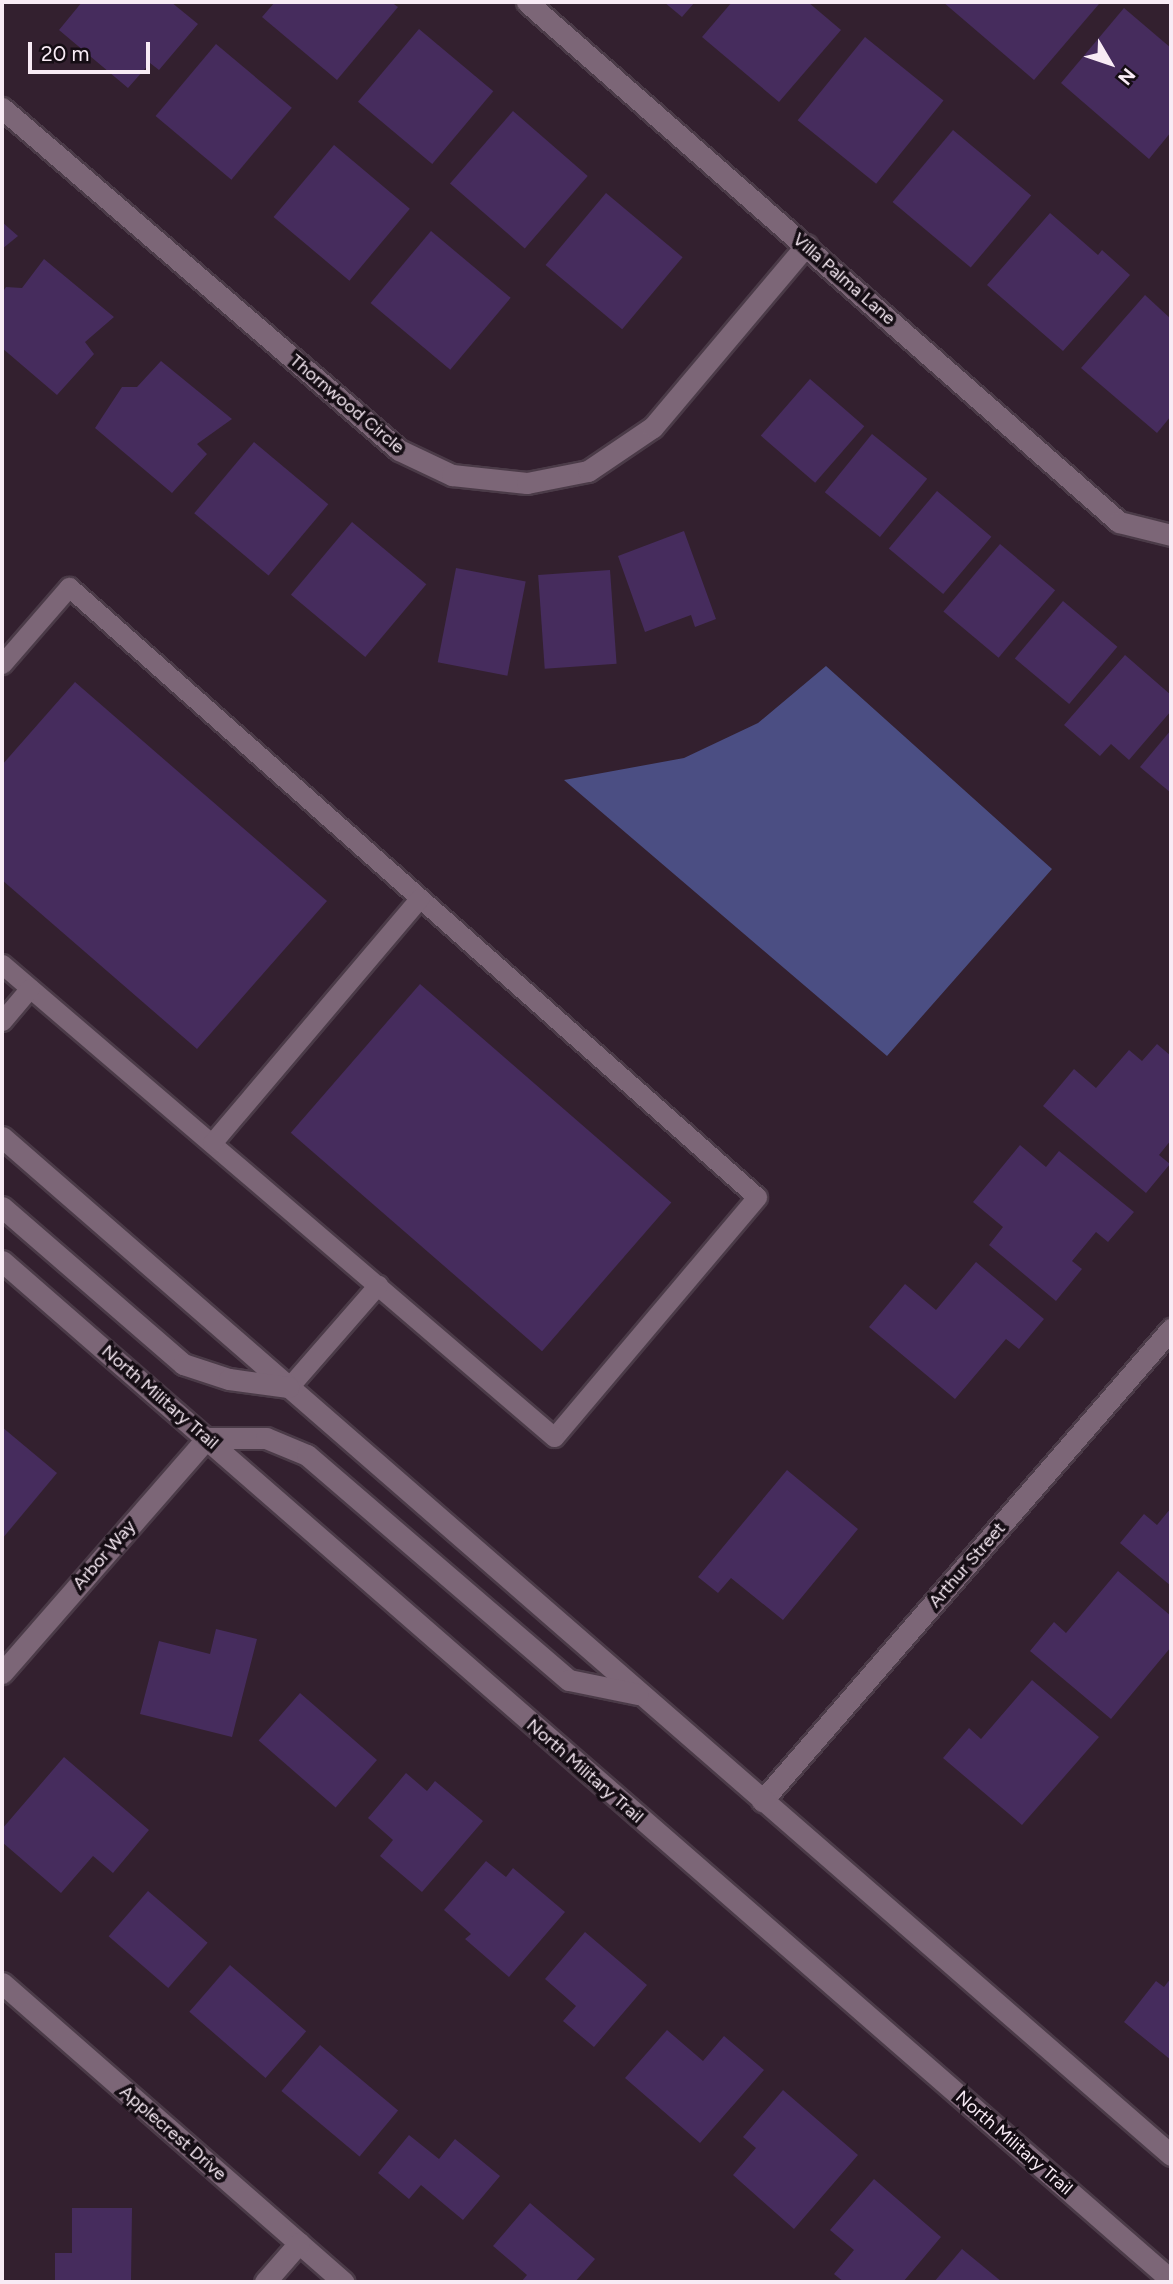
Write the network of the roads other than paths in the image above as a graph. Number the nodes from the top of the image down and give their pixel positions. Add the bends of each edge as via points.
1 (527, 2) edge
2 (2, 108) edge
3 (806, 246) junction
4 (1171, 535) edge
5 (2, 664) edge
6 (420, 898) junction
7 (2, 964) edge
8 (30, 988) junction
9 (2, 1021) edge
10 (2, 1137) edge
11 (212, 1143) junction
12 (2, 1207) edge
13 (2, 1261) edge
14 (378, 1284) junction
15 (1171, 1329) edge
16 (288, 1388) junction
17 (207, 1438) junction
18 (2, 1673) edge
19 (640, 1695) junction
20 (762, 1801) junction
21 (2, 1983) edge
22 (1171, 2155) edge
23 (299, 2243) junction
24 (1168, 2271) edge
25 (265, 2282) edge
26 (344, 2282) edge

1 - 3 main road, Villa Palma Lane
2 - 3 main road, Thornwood Circle via 399,450 452,475 527,483 588,471 653,427
3 - 4 main road, Villa Palma Lane via 1119,522
5 - 6 lane via 69,587
6 - 11 lane
6 - 14 lane via 757,1197 554,1437
7 - 8 lane
8 - 9 lane
8 - 11 lane
10 - 16 main road
11 - 14 lane
12 - 16 main road via 183,1364 229,1379
13 - 17 main road, North Military Trail
14 - 16 lane
15 - 20 main road, Arthur Street
16 - 19 main road
17 - 18 main road, Arbor Way
17 - 19 main road via 266,1438 307,1455 569,1680
17 - 24 main road, North Military Trail
19 - 20 main road
20 - 22 main road
21 - 23 main road, Applecrest Drive
23 - 25 main road
23 - 26 main road, Applecrest Drive

